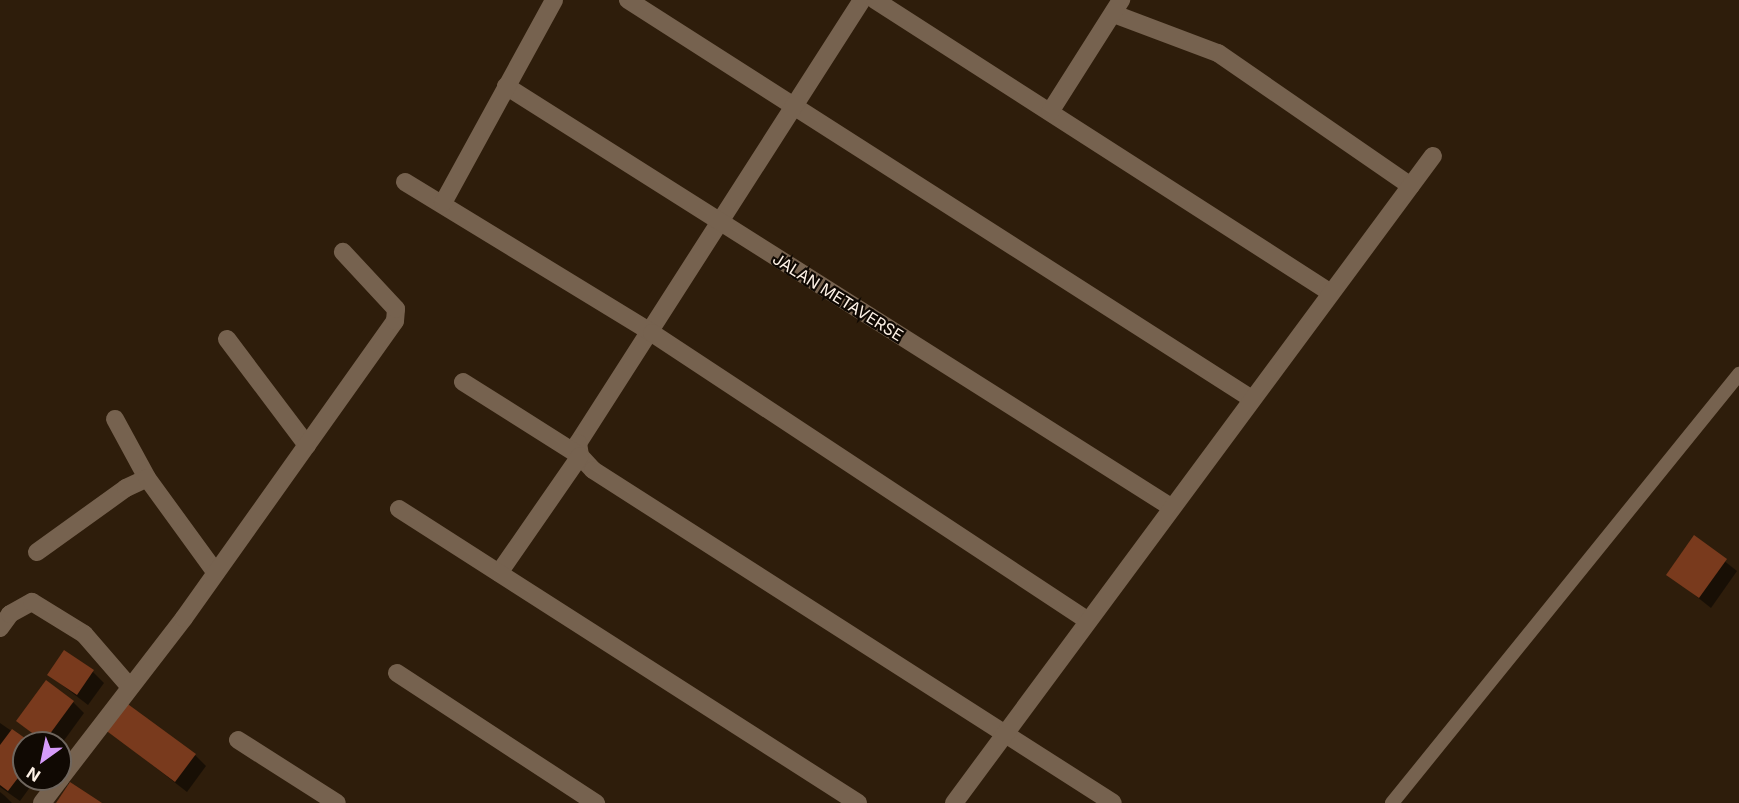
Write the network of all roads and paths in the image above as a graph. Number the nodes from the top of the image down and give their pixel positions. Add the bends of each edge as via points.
1 (554, 0) edge
2 (628, 0) edge
3 (862, 0) edge
4 (875, 0) edge
5 (1117, 7) edge
6 (506, 86) junction
7 (794, 108) junction
8 (1050, 112) junction
9 (1434, 156) dead end
10 (405, 182) dead end
11 (1411, 186) junction
12 (442, 203) junction
13 (721, 224) junction
14 (343, 252) dead end
15 (1331, 293) junction
16 (652, 333) junction
17 (227, 339) dead end
18 (1739, 374) edge
19 (463, 381) dead end
20 (1252, 399) junction
21 (115, 419) dead end
22 (307, 445) junction
23 (580, 456) junction
24 (147, 478) junction
25 (1172, 507) junction
26 (399, 509) dead end
27 (37, 552) dead end
28 (216, 573) junction
29 (500, 573) junction
30 (1087, 620) junction
31 (0, 628) edge
32 (397, 673) dead end
33 (129, 686) junction
34 (1003, 733) junction
35 (238, 740) dead end
36 (72, 763) edge
37 (337, 803) edge
38 (595, 803) edge
39 (858, 803) edge
40 (954, 803) edge
41 (1113, 803) edge
42 (1392, 803) edge

1 - 6 street
2 - 7 street
3 - 7 street
4 - 8 street
5 - 8 street
5 - 11 street via 1218,53
6 - 12 street
6 - 13 street, JALAN METAVERSE
7 - 13 street
7 - 20 street
8 - 15 street
9 - 11 street
10 - 12 street
11 - 15 street
12 - 16 street
13 - 16 street
13 - 25 street, JALAN METAVERSE
14 - 22 street via 396,309 395,321
15 - 20 street
16 - 23 street via 578,443
16 - 30 street
17 - 22 street
18 - 42 lane
19 - 23 street
20 - 25 street
21 - 24 street
22 - 28 street
23 - 29 street
23 - 34 street via 593,470
24 - 27 street via 126,488
24 - 28 street
25 - 30 street
26 - 29 street
28 - 33 street
29 - 39 street
30 - 34 street
31 - 33 street via 10,614 32,602 84,634
32 - 38 street
33 - 36 street
34 - 40 street
34 - 41 street
35 - 37 street

